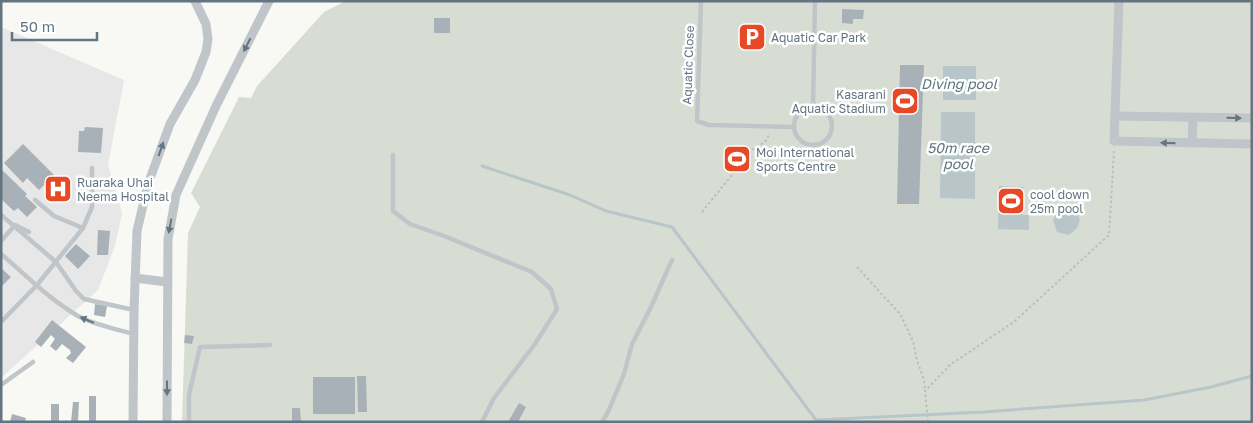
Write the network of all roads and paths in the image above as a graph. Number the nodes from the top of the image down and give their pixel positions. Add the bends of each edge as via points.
1 (195, 1) edge
2 (269, 1) edge
3 (701, 1) edge
4 (814, 1) edge
5 (1119, 1) edge
6 (813, 107) junction
7 (1115, 116) junction
8 (1193, 117) junction
9 (1252, 118) edge
10 (774, 126) junction
11 (794, 127) junction
12 (1114, 141) junction
13 (1192, 143) junction
14 (1252, 144) edge
15 (393, 155) dead end
16 (92, 168) dead end
17 (35, 200) dead end
18 (702, 212) dead end
19 (1, 214) edge
20 (15, 226) junction
21 (83, 228) junction
22 (29, 232) dead end
23 (1, 241) edge
24 (1, 254) edge
25 (672, 260) dead end
26 (56, 262) junction
27 (857, 267) dead end
28 (135, 278) junction
29 (168, 282) junction
30 (38, 285) junction
31 (134, 310) junction
32 (1, 322) edge
33 (134, 334) junction
34 (270, 345) dead end
35 (33, 362) dead end
36 (1, 385) edge
37 (924, 391) junction
38 (133, 422) edge
39 (167, 422) edge
40 (189, 422) edge
41 (482, 422) edge
42 (602, 422) edge
43 (928, 422) edge

28 -> 1 street via 137,231 148,184 170,124 195,80 206,52 206,24
2 -> 29 street via 176,195 168,239
3 - 10 lane, Aquatic Close via 697,121 709,125
4 - 6 lane
5 - 7 street
6 - 11 lane via 799,112
6 - 11 lane via 822,109 831,118 829,137 818,144 806,144 796,135
7 - 8 street
7 - 12 street
8 -> 9 street
8 - 13 street
10 - 11 lane, Aquatic Close
10 - 18 path via 765,142 752,150
13 -> 12 street
12 - 37 path via 1109,235 1015,322 950,365
13 - 14 street
15 - 41 lane via 393,210 410,224 532,272 551,289 557,309 494,398
16 - 21 lane via 92,206
17 - 21 lane via 54,216
19 - 20 lane
20 - 22 lane
20 - 23 lane
20 - 26 lane
21 - 26 lane
24 - 30 lane
25 - 42 lane via 632,344 624,374
26 - 30 lane
26 - 31 lane via 84,299
27 - 37 path via 900,314 913,341
28 - 29 street
28 - 31 street
29 -> 39 street
30 - 32 lane
33 -> 30 lane via 79,316
31 - 33 street
33 - 38 street
34 - 40 lane via 200,347 189,395
35 - 36 lane
37 - 43 path

